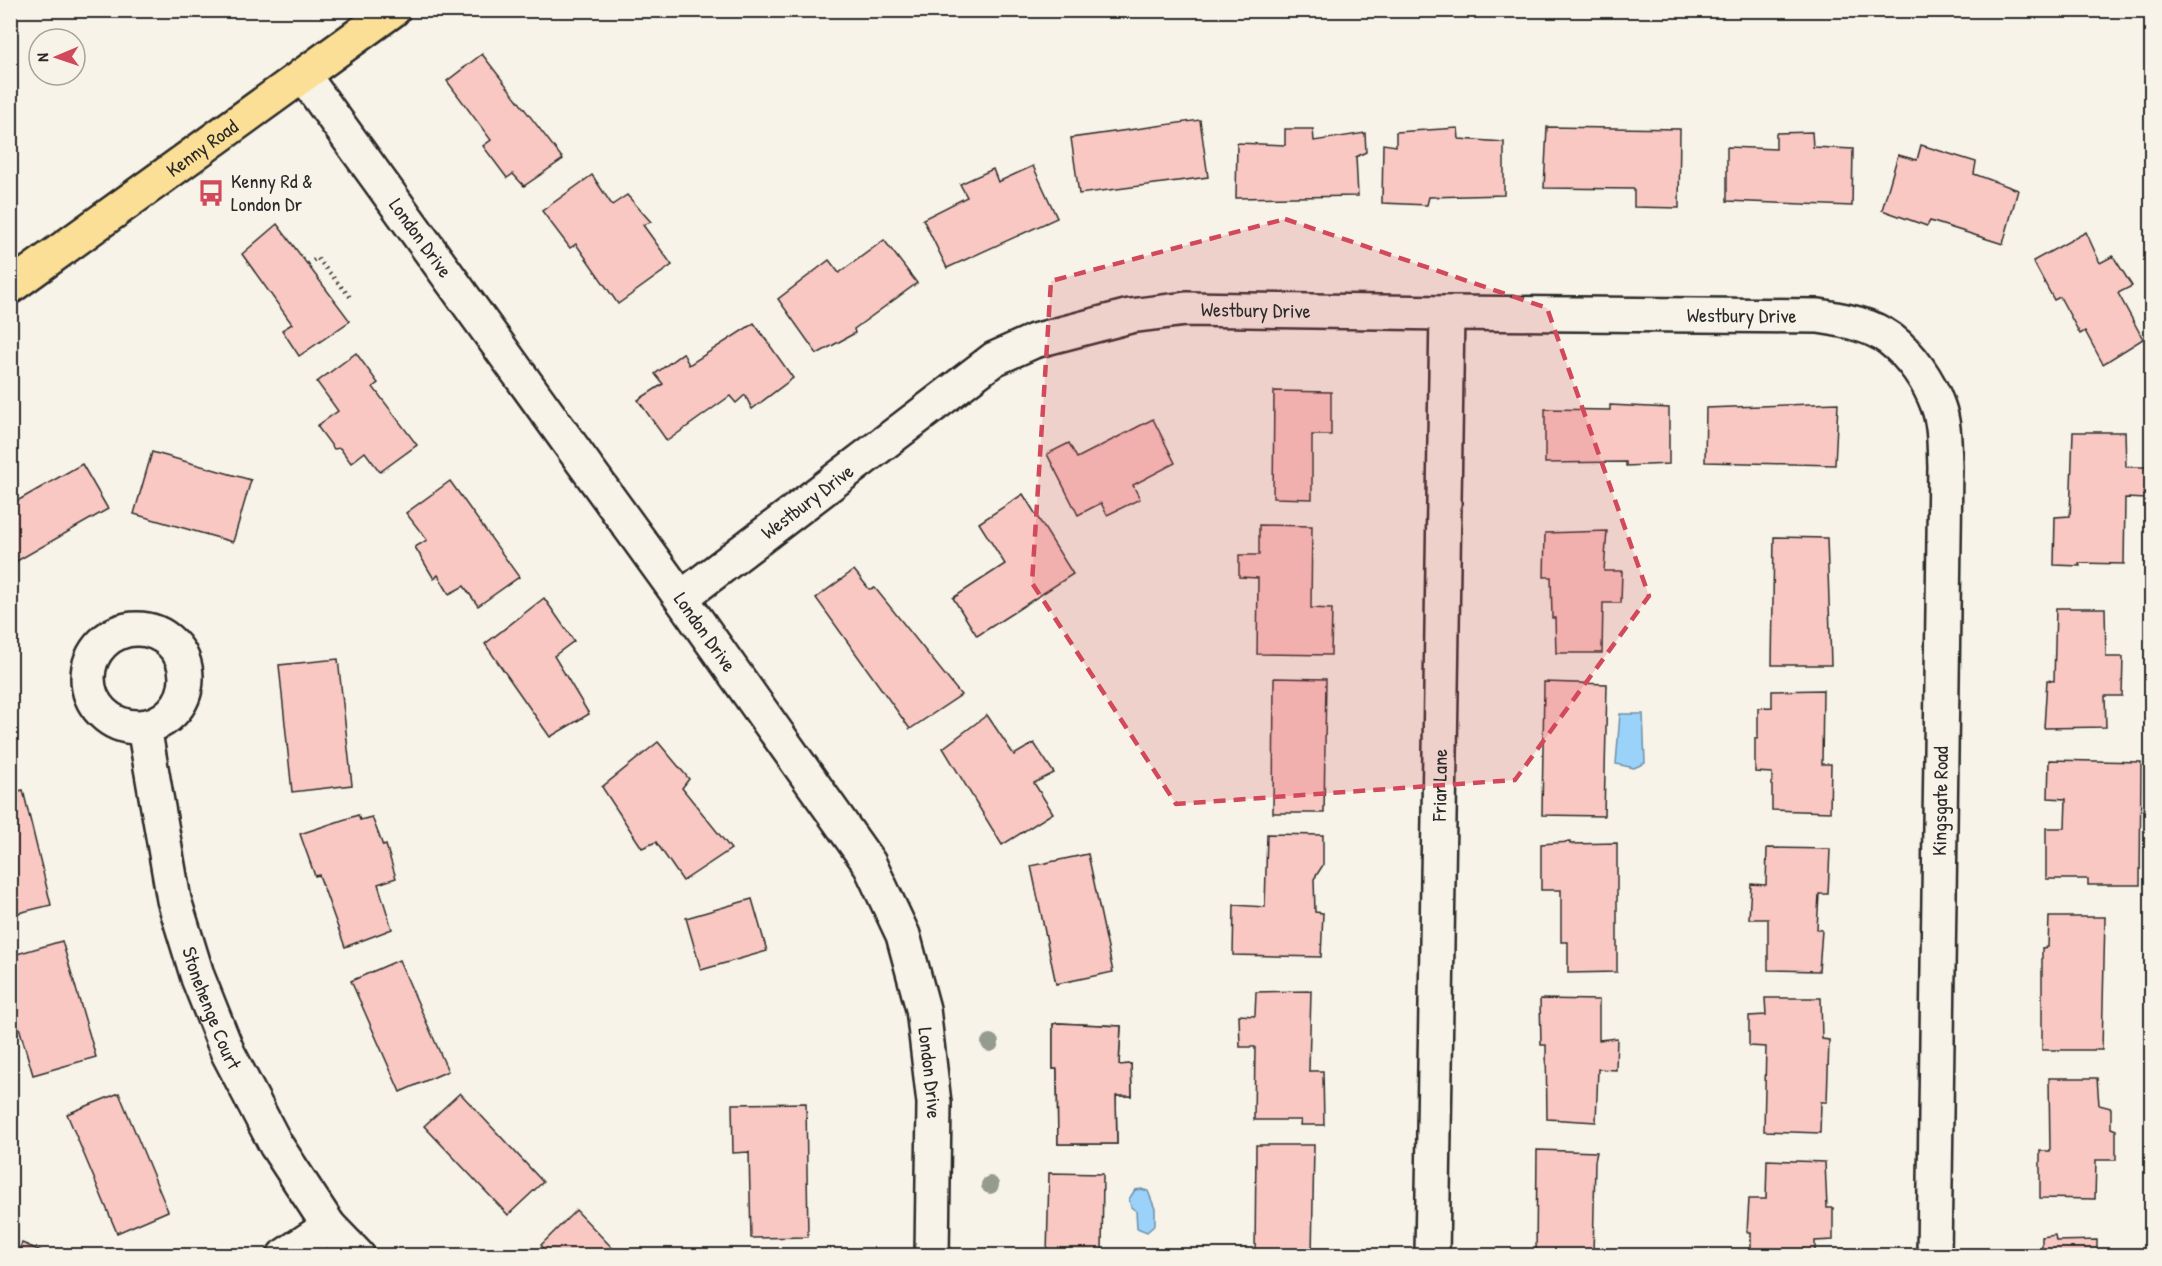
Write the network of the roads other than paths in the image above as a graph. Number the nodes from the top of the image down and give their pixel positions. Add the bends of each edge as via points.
1 (393, 10) edge
2 (303, 75) junction
3 (10, 286) edge
4 (1447, 313) junction
5 (1908, 356) joint
6 (681, 598) junction
7 (144, 727) dead end
8 (329, 1226) junction
9 (284, 1256) edge
10 (358, 1256) edge
11 (932, 1256) edge
12 (1432, 1256) edge
13 (1934, 1256) edge

1 - 2 main road, Kenny Road
2 - 3 main road, Kenny Road
2 - 6 street, London Drive
4 - 5 street, Westbury Drive via 1820,316 1868,328 1889,338
4 - 6 street, Westbury Drive via 1186,309 1130,316 1034,341 994,359
4 - 12 street, Friar Lane
5 - 13 street, Kingsgate Road via 1938,407 1945,466
6 - 11 street, London Drive via 869,863 903,935 924,1009 934,1103
7 - 8 street, Stonehenge Court via 174,900 198,978 228,1053 276,1145
8 - 9 street
8 - 10 street, Stonehenge Court

